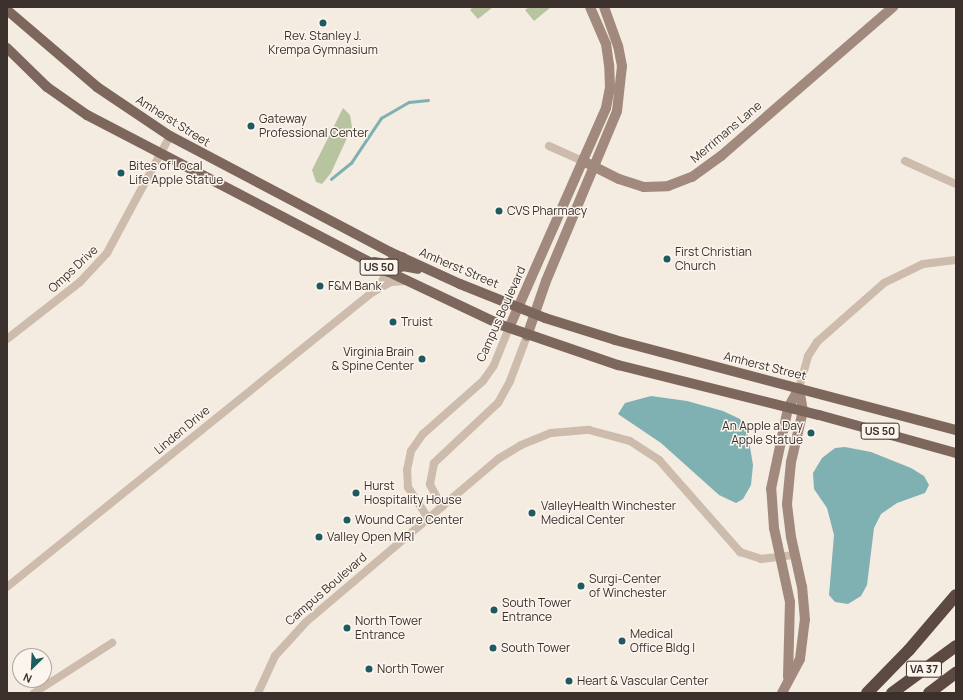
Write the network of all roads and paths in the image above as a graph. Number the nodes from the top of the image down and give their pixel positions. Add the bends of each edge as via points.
1 (590, 7) edge
2 (604, 7) edge
3 (893, 7) edge
4 (7, 10) edge
5 (7, 48) edge
6 (170, 136) junction
7 (549, 146) dead end
8 (161, 154) junction
9 (583, 161) junction
10 (905, 161) dead end
11 (595, 167) junction
12 (956, 184) edge
13 (403, 257) junction
14 (956, 260) edge
15 (367, 261) junction
16 (389, 272) junction
17 (438, 274) junction
18 (406, 281) junction
19 (373, 292) junction
20 (518, 307) junction
21 (534, 313) junction
22 (509, 328) junction
23 (527, 336) junction
24 (7, 339) edge
25 (799, 388) junction
26 (788, 408) junction
27 (803, 411) junction
28 (956, 430) edge
29 (956, 453) edge
30 (442, 507) junction
31 (428, 518) junction
32 (795, 554) junction
33 (781, 558) junction
34 (7, 587) edge
35 (956, 595) edge
36 (112, 643) dead end
37 (956, 646) edge
38 (956, 673) edge
39 (788, 677) junction
40 (34, 693) edge
41 (258, 693) edge
42 (782, 693) edge
43 (867, 693) edge
44 (892, 693) edge
45 (929, 693) edge

1 - 9 main road, Campus Boulevard via 606,44 610,88 606,108
2 - 11 main road via 618,46 622,66 621,87 617,112
3 - 11 main road, Merrimans Lane via 721,156 692,177 668,186 644,187
4 - 6 main road, Amherst Street / US 50 via 97,87
5 - 8 main road, US 50 via 30,72 67,102
6 - 8 street, Omps Drive
6 - 13 main road, Amherst Street / US 50
7 - 9 street, Merrimans Lane
8 - 15 main road, US 50
8 - 24 street, Omps Drive via 107,253 80,282
9 - 11 main road, Merrimans Lane
9 - 20 main road, Campus Boulevard
10 - 12 street
11 - 21 main road
13 - 15 main road via 386,264
13 - 17 main road, Amherst Street / US 50
14 - 25 street via 923,264 884,283 816,342 808,356
15 - 16 main road, US 50
16 - 17 main road via 403,266
16 - 18 main road, US 50
16 - 19 street, Linden Drive
17 - 20 main road, Amherst Street / US 50
18 - 19 street, Linden Drive via 391,282
18 - 22 main road, US 50
19 - 34 street, Linden Drive
20 - 21 main road, Amherst Street / US 50
20 - 22 main road, Campus Boulevard
21 - 23 main road
21 - 25 main road, Amherst Street / US 50 via 642,348
22 - 23 main road, US 50
22 - 31 street, Campus Boulevard via 494,365 483,381 423,434 411,451 406,470 408,487
23 - 26 main road, US 50 via 618,366
23 - 30 street via 510,381 498,403 434,463 430,484
25 - 26 main road
25 - 27 main road
25 - 28 main road, Amherst Street / US 50
26 - 27 main road, US 50
26 - 33 main road via 772,489 774,528
27 - 29 main road, US 50
27 - 32 main road via 787,484 787,516
30 - 31 street, Campus Boulevard
30 - 33 street, Campus Boulevard via 498,460 521,445 551,433 589,430 630,441 659,460 740,552 761,559
31 - 41 street, Campus Boulevard via 289,638 272,662
32 - 33 street, Campus Boulevard
32 - 39 main road via 804,602 805,626 800,659
33 - 39 main road via 790,602
35 - 43 highway via 909,650
36 - 40 street
37 - 44 highway, VA 37
38 - 45 highway, VA 37
39 - 42 main road

